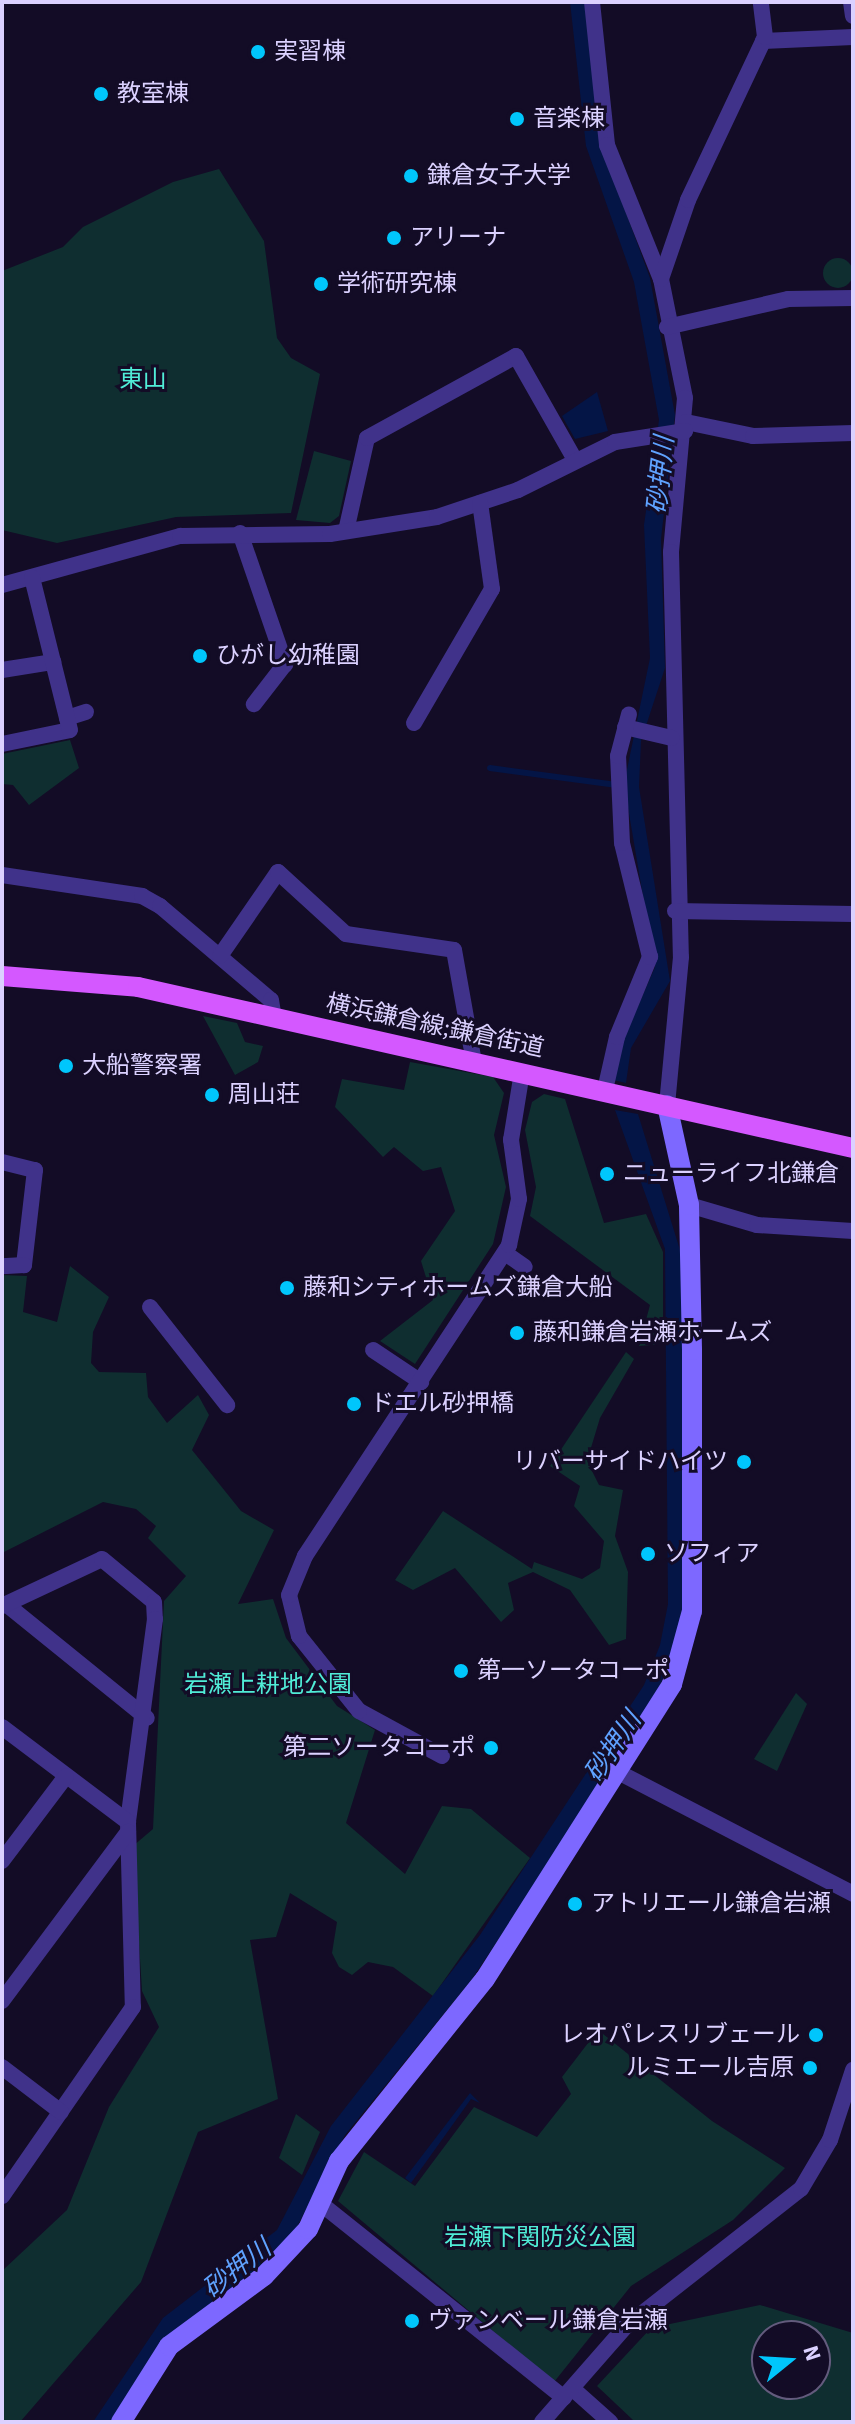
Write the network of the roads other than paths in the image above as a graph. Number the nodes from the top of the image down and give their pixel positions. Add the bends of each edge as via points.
1 (592, 2) edge
2 (761, 2) edge
3 (851, 2) edge
4 (853, 16) edge
5 (853, 37) edge
6 (763, 41) junction
7 (661, 279) junction
8 (853, 298) edge
9 (667, 327) junction
10 (683, 428) junction
11 (853, 433) edge
12 (575, 460) junction
13 (480, 503) junction
14 (346, 531) junction
15 (240, 533) junction
16 (32, 578) junction
17 (2, 585) edge
18 (53, 662) junction
19 (2, 670) edge
20 (254, 704) dead end
21 (86, 712) dead end
22 (67, 718) junction
23 (414, 723) dead end
24 (672, 738) junction
25 (2, 744) edge
26 (2, 875) edge
27 (853, 914) edge
28 (676, 915) junction
29 (646, 921) junction
30 (220, 956) junction
31 (2, 976) edge
32 (274, 1018) junction
33 (474, 1062) junction
34 (522, 1072) junction
35 (608, 1091) junction
36 (667, 1105) junction
37 (853, 1148) edge
38 (2, 1162) edge
39 (689, 1205) junction
40 (853, 1231) edge
41 (505, 1253) junction
42 (2, 1266) edge
43 (525, 1267) dead end
44 (150, 1307) dead end
45 (373, 1350) dead end
46 (421, 1382) junction
47 (227, 1405) dead end
48 (4, 1605) edge
49 (147, 1718) junction
50 (2, 1727) edge
51 (442, 1756) dead end
52 (618, 1772) junction
53 (66, 1776) junction
54 (128, 1827) junction
55 (2, 1861) edge
56 (853, 1894) edge
57 (2, 2001) edge
58 (2, 2067) edge
59 (853, 2070) edge
60 (61, 2112) junction
61 (2, 2196) edge
62 (320, 2203) junction
63 (568, 2394) junction
64 (121, 2422) edge
65 (542, 2422) edge
66 (610, 2422) edge

1 - 7 street via 607,145
2 - 6 street
3 - 4 street
5 - 6 street
6 - 7 street via 688,200
7 - 9 street
8 - 9 street via 788,299
9 - 10 street
10 - 11 street via 753,436
10 - 12 street via 654,432
10 - 24 street via 671,552
12 - 13 street
12 - 14 street via 516,356 367,438
13 - 14 street
13 - 23 street via 492,589
14 - 15 street
15 - 16 street via 162,539
15 - 20 street via 285,664
16 - 17 street
16 - 18 street
18 - 19 street
18 - 22 street
21 - 22 street
22 - 25 street via 70,730
24 - 28 street
24 - 29 street via 627,723 619,772 622,843
26 - 30 street via 142,896
27 - 28 street
28 - 29 street
28 - 36 street via 679,999
29 - 35 street via 646,978 617,1037
30 - 32 street via 271,1000
30 - 33 street via 278,872 346,934 454,950
31 - 32 main road, 横浜鎌倉線;鎌倉街道 via 138,987
32 - 33 main road, 横浜鎌倉線;鎌倉街道
33 - 34 main road, 横浜鎌倉線;鎌倉街道
34 - 35 main road, 横浜鎌倉線;鎌倉街道
34 - 41 street via 511,1140 519,1199
35 - 36 main road, 横浜鎌倉線;鎌倉街道
36 - 37 main road, 横浜鎌倉線;鎌倉街道
36 - 39 street
38 - 42 street via 35,1170 24,1265
39 - 40 street via 757,1225
39 - 52 street via 692,1611 672,1684
41 - 43 street
41 - 46 street
44 - 47 street
45 - 46 street
46 - 51 street via 305,1556 290,1611 307,1648 359,1711
48 - 49 street
48 - 49 street via 102,1559 120,1570 154,1602
49 - 54 street
50 - 53 street
52 - 56 street
52 - 62 street via 485,1979 370,2115
53 - 54 street
53 - 55 street
54 - 57 street
54 - 60 street via 133,2007
58 - 60 street
59 - 63 street via 830,2140 801,2189 626,2326
60 - 61 street
62 - 63 street
62 - 64 street via 308,2229 264,2276 169,2346
63 - 65 street
63 - 66 street

